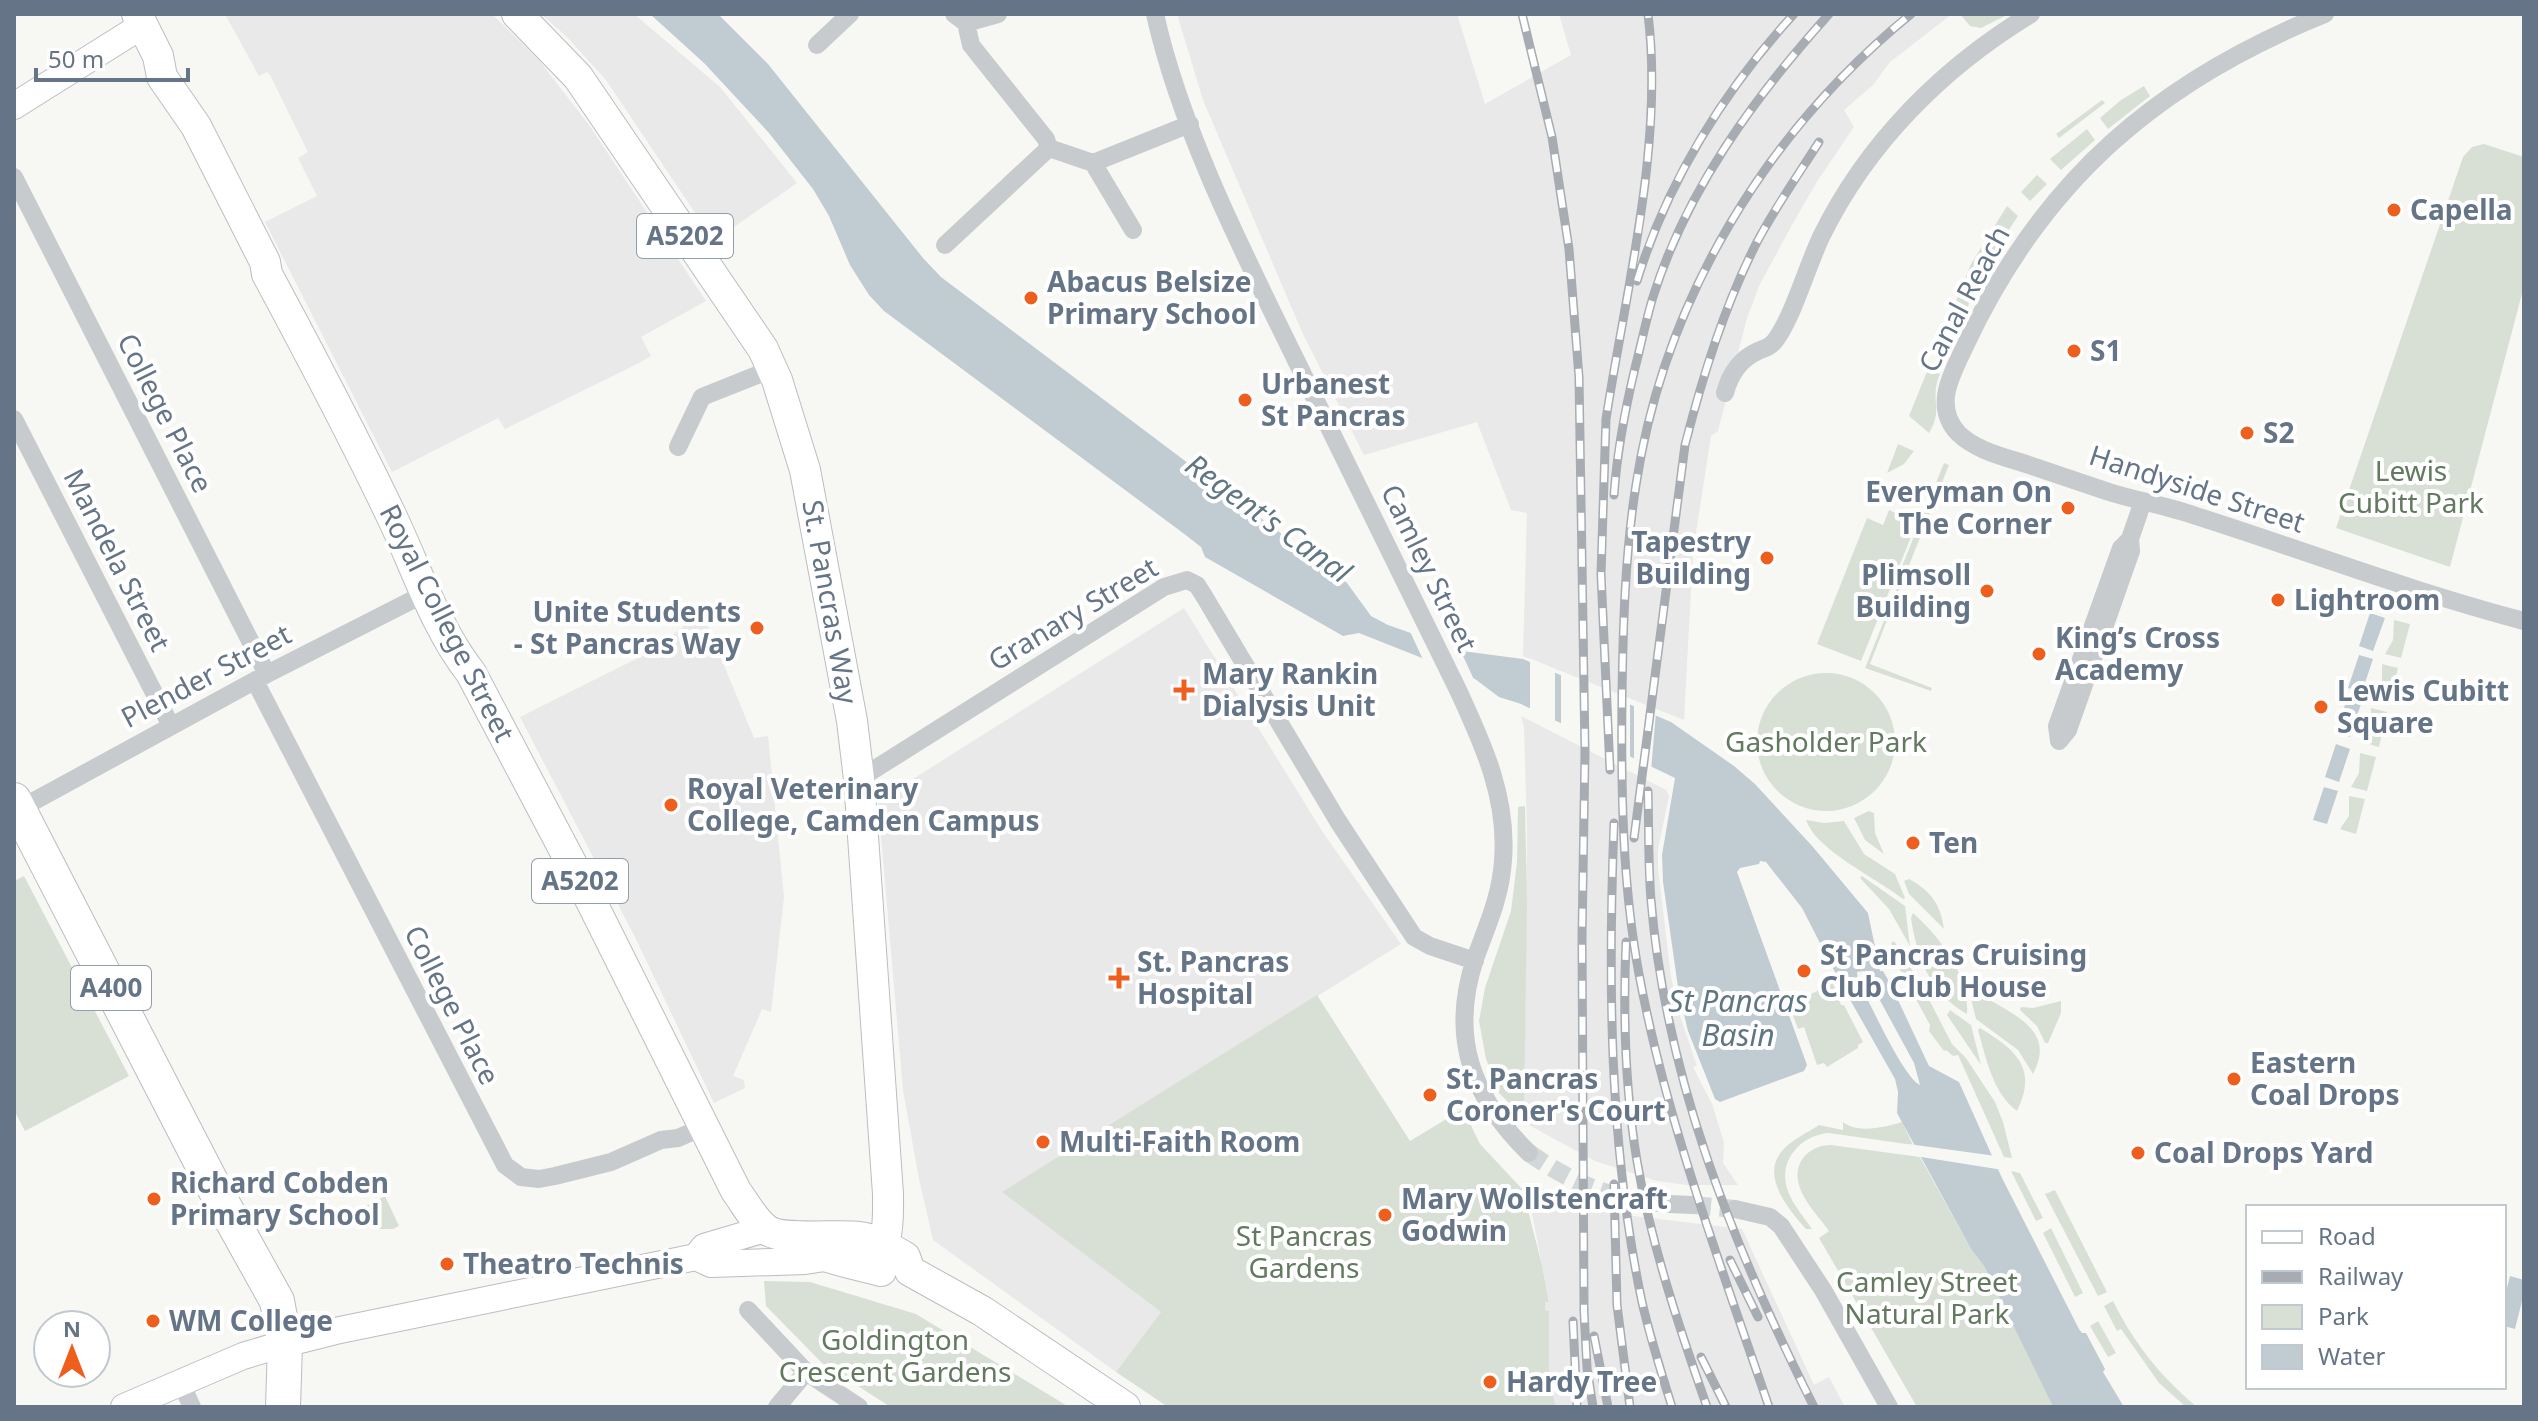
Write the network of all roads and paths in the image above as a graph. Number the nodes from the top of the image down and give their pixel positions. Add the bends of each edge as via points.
1 (517, 14) edge
2 (850, 14) edge
3 (998, 14) edge
4 (1155, 14) edge
5 (2031, 14) edge
6 (2325, 14) edge
7 (142, 18) edge
8 (960, 19) edge
9 (817, 45) dead end
10 (14, 106) edge
11 (1190, 124) junction
12 (1049, 148) junction
13 (1093, 163) junction
14 (14, 177) edge
15 (1133, 230) dead end
16 (945, 245) dead end
17 (772, 369) junction
18 (1725, 393) dead end
19 (14, 419) edge
20 (1952, 425) joint
21 (678, 447) dead end
22 (2143, 501) junction
23 (426, 593) junction
24 (2524, 621) edge
25 (261, 677) junction
26 (171, 726) junction
27 (2057, 745) dead end
28 (859, 779) junction
29 (16, 807) edge
30 (1475, 961) junction
31 (703, 1127) junction
32 (1529, 1153) tunnel mouth
33 (1668, 1204) tunnel mouth
34 (1693, 1205) tunnel mouth
35 (1735, 1209) tunnel mouth
36 (776, 1233) junction
37 (885, 1246) junction
38 (696, 1257) junction
39 (825, 1258) junction
40 (862, 1266) junction
41 (910, 1271) junction
42 (748, 1310) dead end
43 (285, 1344) junction
44 (806, 1372) junction
45 (181, 1383) junction
46 (124, 1407) edge
47 (192, 1407) edge
48 (283, 1407) edge
49 (777, 1407) edge
50 (859, 1407) edge
51 (1125, 1407) edge
52 (1889, 1407) edge

1 - 17 main road, St. Pancras Way / A5202 via 578,77
2 - 9 street
3 - 8 street
4 - 11 street, Camley Street
5 - 18 street via 1955,67 1884,139 1828,224 1776,340 1737,366
6 - 20 street, Canal Reach via 2245,49 2177,90 2112,141 2065,188 2014,255 1972,332 1946,390
7 - 10 main road
7 - 23 main road, Royal College Street / A5202 via 162,77 196,126 228,188
8 - 12 street via 971,45
11 - 13 street
11 - 30 street, Camley Street via 1239,245 1491,763 1499,792 1503,860
12 - 13 street
12 - 16 street
13 - 15 street
14 - 25 street, College Place
17 - 21 street via 702,397
17 - 28 main road, St. Pancras Way / A5202 via 811,496
19 - 26 street, Mandela Street
20 - 22 street, Handyside Street via 1977,446
22 - 24 street, Handyside Street
22 - 27 street via 2057,726
23 - 25 street, Plender Street
23 - 31 main road, Royal College Street / A5202 via 569,859
25 - 26 street, Plender Street
25 - 31 street, College Place via 505,1165 521,1177 547,1177 611,1162
26 - 29 street, Plender Street
28 - 30 street, Granary Street via 1164,587 1187,580 1204,596 1414,937
28 - 37 main road, St. Pancras Way / A5202 via 888,1194
29 - 43 highway, A400 via 277,1301
30 - 32 street, Camley Street via 1464,1014 1468,1058 1492,1112
31 - 36 main road, Royal College Street / A5202 via 736,1191
33 - 34 street
35 - 52 street via 1770,1217 1781,1226
36 - 37 main road, A5202 via 860,1237
36 - 38 main road via 704,1247
36 - 39 main road, A5202
37 - 40 main road
37 - 41 main road, A5202 via 905,1257
38 - 39 main road via 711,1264
38 - 43 main road
39 - 40 main road, A5202
40 - 41 main road, A5202 via 898,1277
41 - 51 main road, A5202 via 982,1311
42 - 44 street
43 - 45 main road
43 - 48 highway, A400
44 - 49 street
44 - 50 street
45 - 46 main road
45 - 47 street

